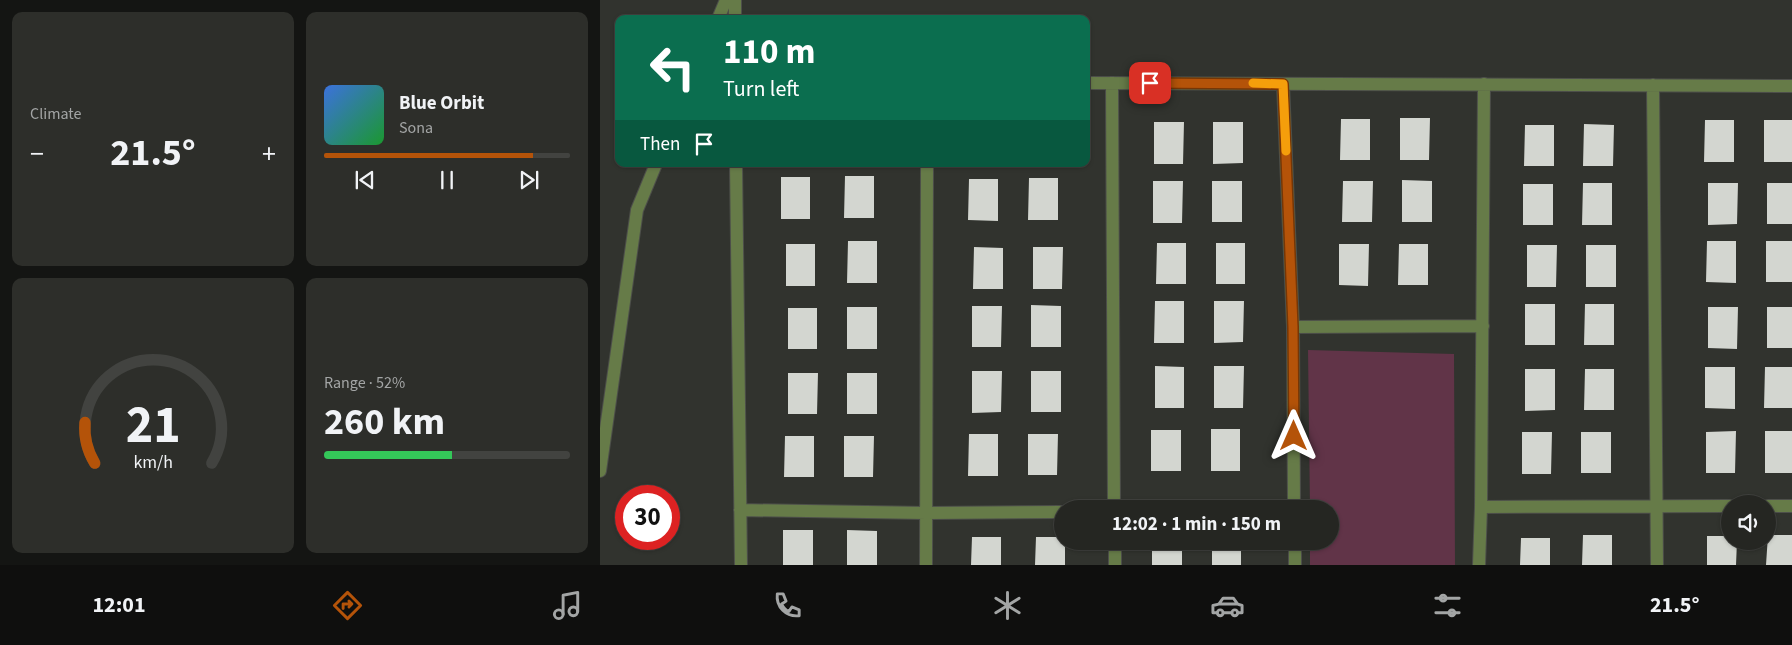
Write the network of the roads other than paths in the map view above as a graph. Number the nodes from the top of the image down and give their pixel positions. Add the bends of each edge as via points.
1 (726, 0) edge
2 (735, 0) edge
3 (720, 15) edge
4 (735, 15) edge
5 (1090, 83) edge
6 (1112, 83) junction
7 (1283, 84) junction
8 (1484, 84) junction
9 (1653, 85) junction
10 (1792, 86) edge
11 (655, 167) edge
12 (736, 167) edge
13 (927, 167) edge
14 (1483, 326) junction
15 (1293, 327) junction
16 (600, 471) edge
17 (1114, 500) edge
18 (1294, 500) edge
19 (1721, 506) edge
20 (1776, 506) edge
21 (1792, 506) edge
22 (1482, 507) junction
23 (1656, 507) junction
24 (740, 510) junction
25 (1054, 512) edge
26 (926, 513) junction
27 (1114, 550) edge
28 (1294, 550) edge
29 (741, 565) edge
30 (926, 565) edge
31 (1115, 565) edge
32 (1295, 565) edge
33 (1479, 565) edge
34 (1656, 565) edge

1 - 3 street
2 - 4 street
5 - 6 street
6 - 7 street
6 - 17 street
7 - 8 street
7 - 15 street
8 - 9 street
8 - 14 street
9 - 10 street
9 - 23 street
11 - 16 street via 637,210
12 - 24 street
13 - 26 street
14 - 15 street
14 - 22 street
15 - 18 street
19 - 23 street
20 - 21 street
22 - 23 street
22 - 33 street
23 - 34 street
24 - 26 street
24 - 29 street
25 - 26 street
26 - 30 street
27 - 31 street
28 - 32 street

